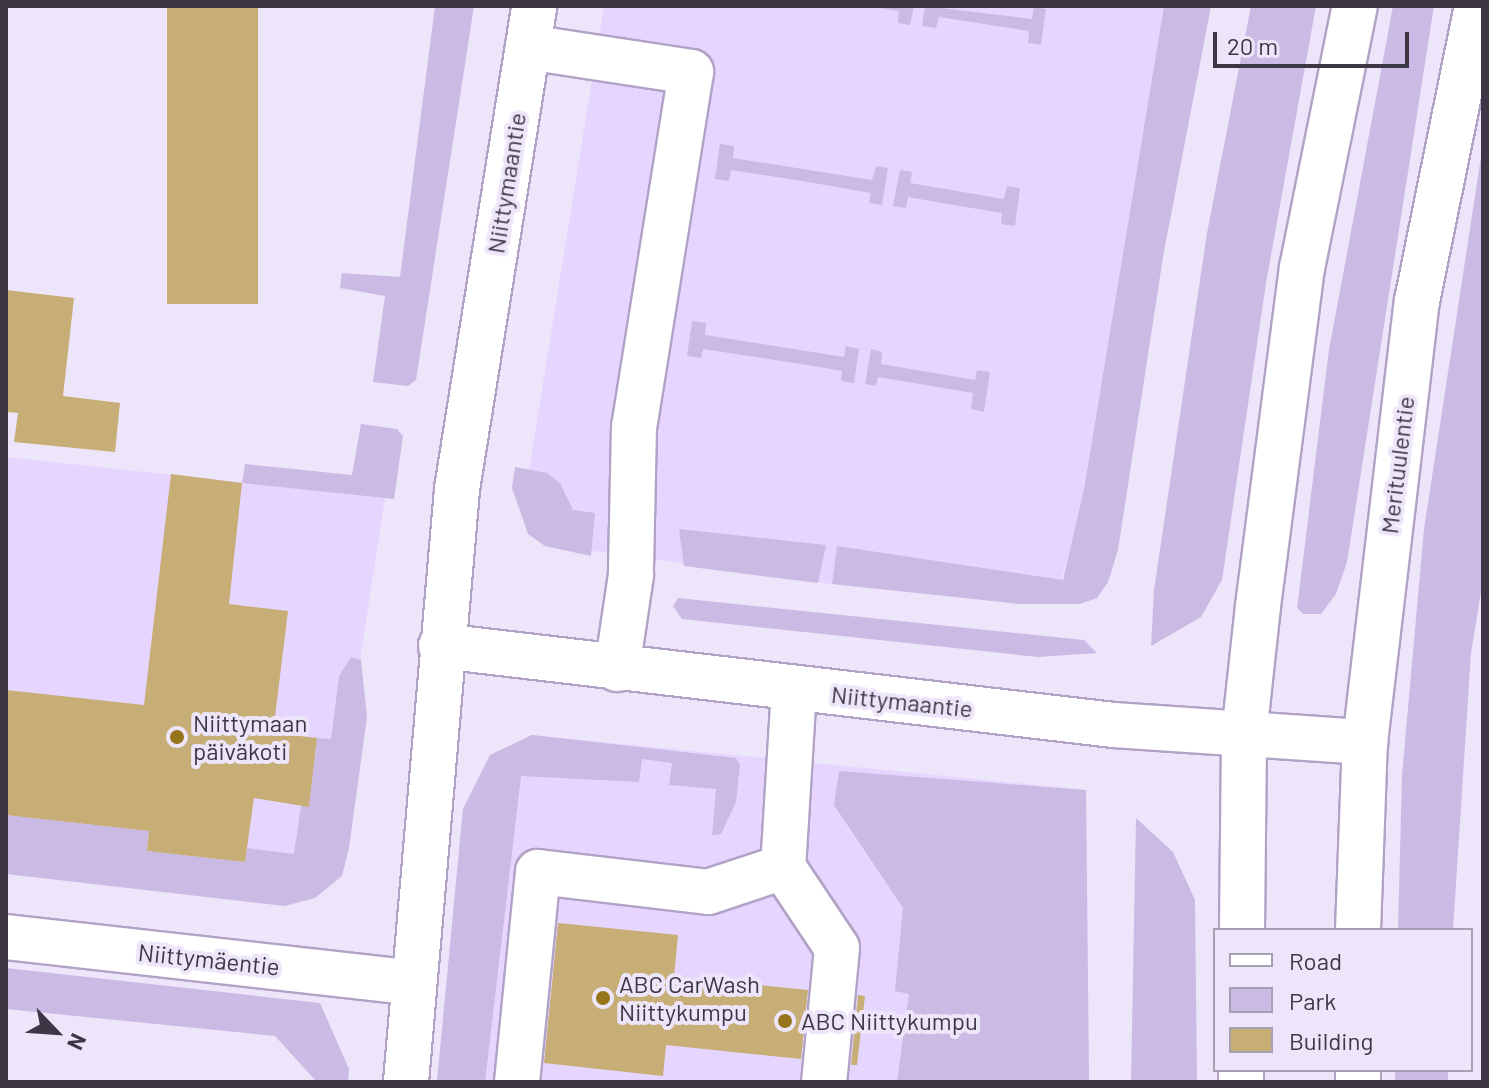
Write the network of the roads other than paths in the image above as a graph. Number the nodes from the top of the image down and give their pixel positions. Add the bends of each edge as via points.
1 (1355, 6) edge
2 (1477, 6) edge
3 (531, 26) edge
4 (441, 646) junction
5 (617, 669) junction
6 (794, 689) junction
7 (1244, 735) junction
8 (1365, 742) junction
9 (783, 867) junction
10 (1242, 928) edge
11 (1358, 928) edge
12 (6, 937) edge
13 (413, 983) junction
14 (406, 1082) edge
15 (517, 1082) edge
16 (824, 1082) edge

1 - 7 street via 1302,268
2 - 8 street, Merituulentie via 1417,301
3 - 4 street, Niittymaantie via 457,489
3 - 5 street via 691,72 634,426 631,575
4 - 5 street, Niittymaantie
4 - 13 street, Niittymaantie
5 - 6 street, Niittymaantie
6 - 7 street, Niittymaantie
6 - 9 street
7 - 8 street, Niittymaantie
7 - 10 street
8 - 11 street, Merituulentie
9 - 15 street via 708,892 538,872
9 - 16 street via 837,948
12 - 13 street, Niittymäentie
13 - 14 street, Niittymaantie

